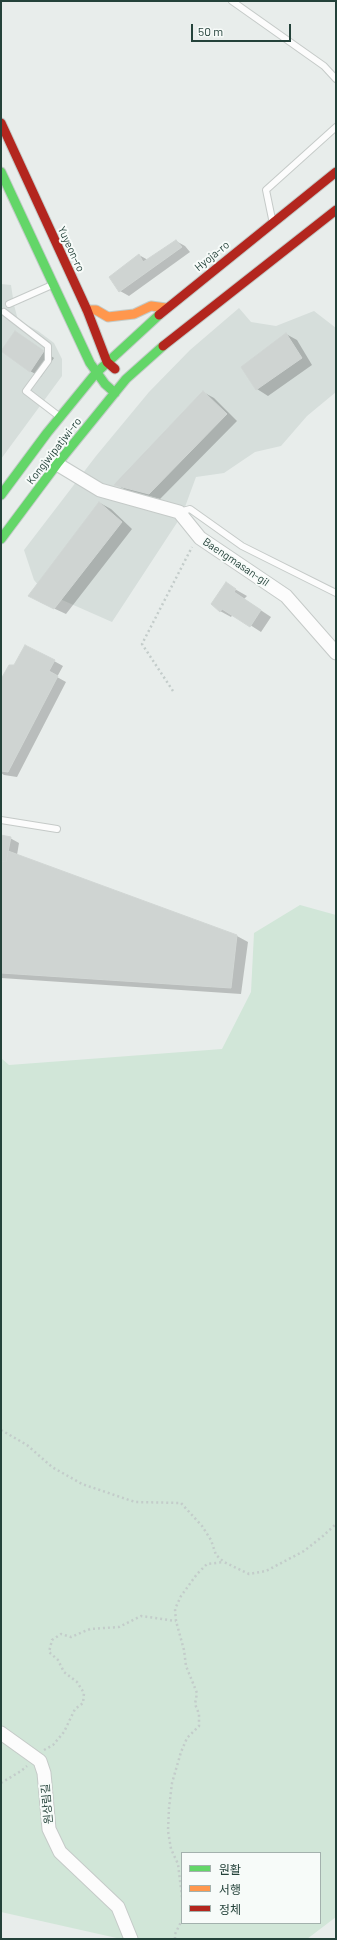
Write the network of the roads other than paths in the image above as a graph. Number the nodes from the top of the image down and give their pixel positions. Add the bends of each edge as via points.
1 (232, 1) edge
2 (336, 79) edge
3 (1, 123) edge
4 (336, 127) edge
5 (1, 172) edge
6 (336, 172) edge
7 (336, 210) edge
8 (273, 223) junction
9 (53, 284) junction
10 (9, 304) dead end
11 (166, 308) junction
12 (86, 310) junction
13 (4, 312) dead end
14 (107, 362) junction
15 (96, 372) junction
16 (126, 380) junction
17 (103, 387) junction
18 (115, 393) junction
19 (60, 417) junction
20 (57, 464) junction
21 (42, 465) dead end
22 (41, 487) junction
23 (1, 495) edge
24 (179, 512) junction
25 (1, 539) edge
26 (336, 593) edge
27 (336, 653) edge
28 (1, 820) edge
29 (57, 829) dead end
30 (1, 1733) edge
31 (131, 1939) edge

1 - 2 lane via 324,66
3 - 12 main road, Yuyeon-ro via 10,152
4 - 8 lane via 266,190
5 - 9 main road
6 - 8 main road, Hyoja-ro
7 - 16 main road via 174,336
8 - 11 main road, Hyoja-ro
9 - 10 lane
9 - 15 main road
11 - 12 main road via 151,306 134,314 108,317 96,310
11 - 14 main road, Hyoja-ro
12 - 14 main road, Yuyeon-ro
13 - 19 lane via 48,346 48,361 26,391
14 - 15 main road, Kongjwipatjwi-ro
14 - 16 main road, Yuyeon-ro
14 - 17 main road
15 - 17 main road
15 - 19 main road, Kongjwipatjwi-ro
16 - 18 main road, Kongjwipatjwi-ro
17 - 18 main road
18 - 20 main road, Kongjwipatjwi-ro
19 - 23 main road, Kongjwipatjwi-ro
20 - 22 main road, Kongjwipatjwi-ro
20 - 24 street via 100,490
21 - 22 main road
22 - 25 main road, Kongjwipatjwi-ro
24 - 26 lane via 190,510 242,546
24 - 27 street, Baengmasan-gil via 198,536 286,596
28 - 29 lane
30 - 31 street, 원상림길 via 40,1761 44,1773 49,1829 60,1852 118,1907

